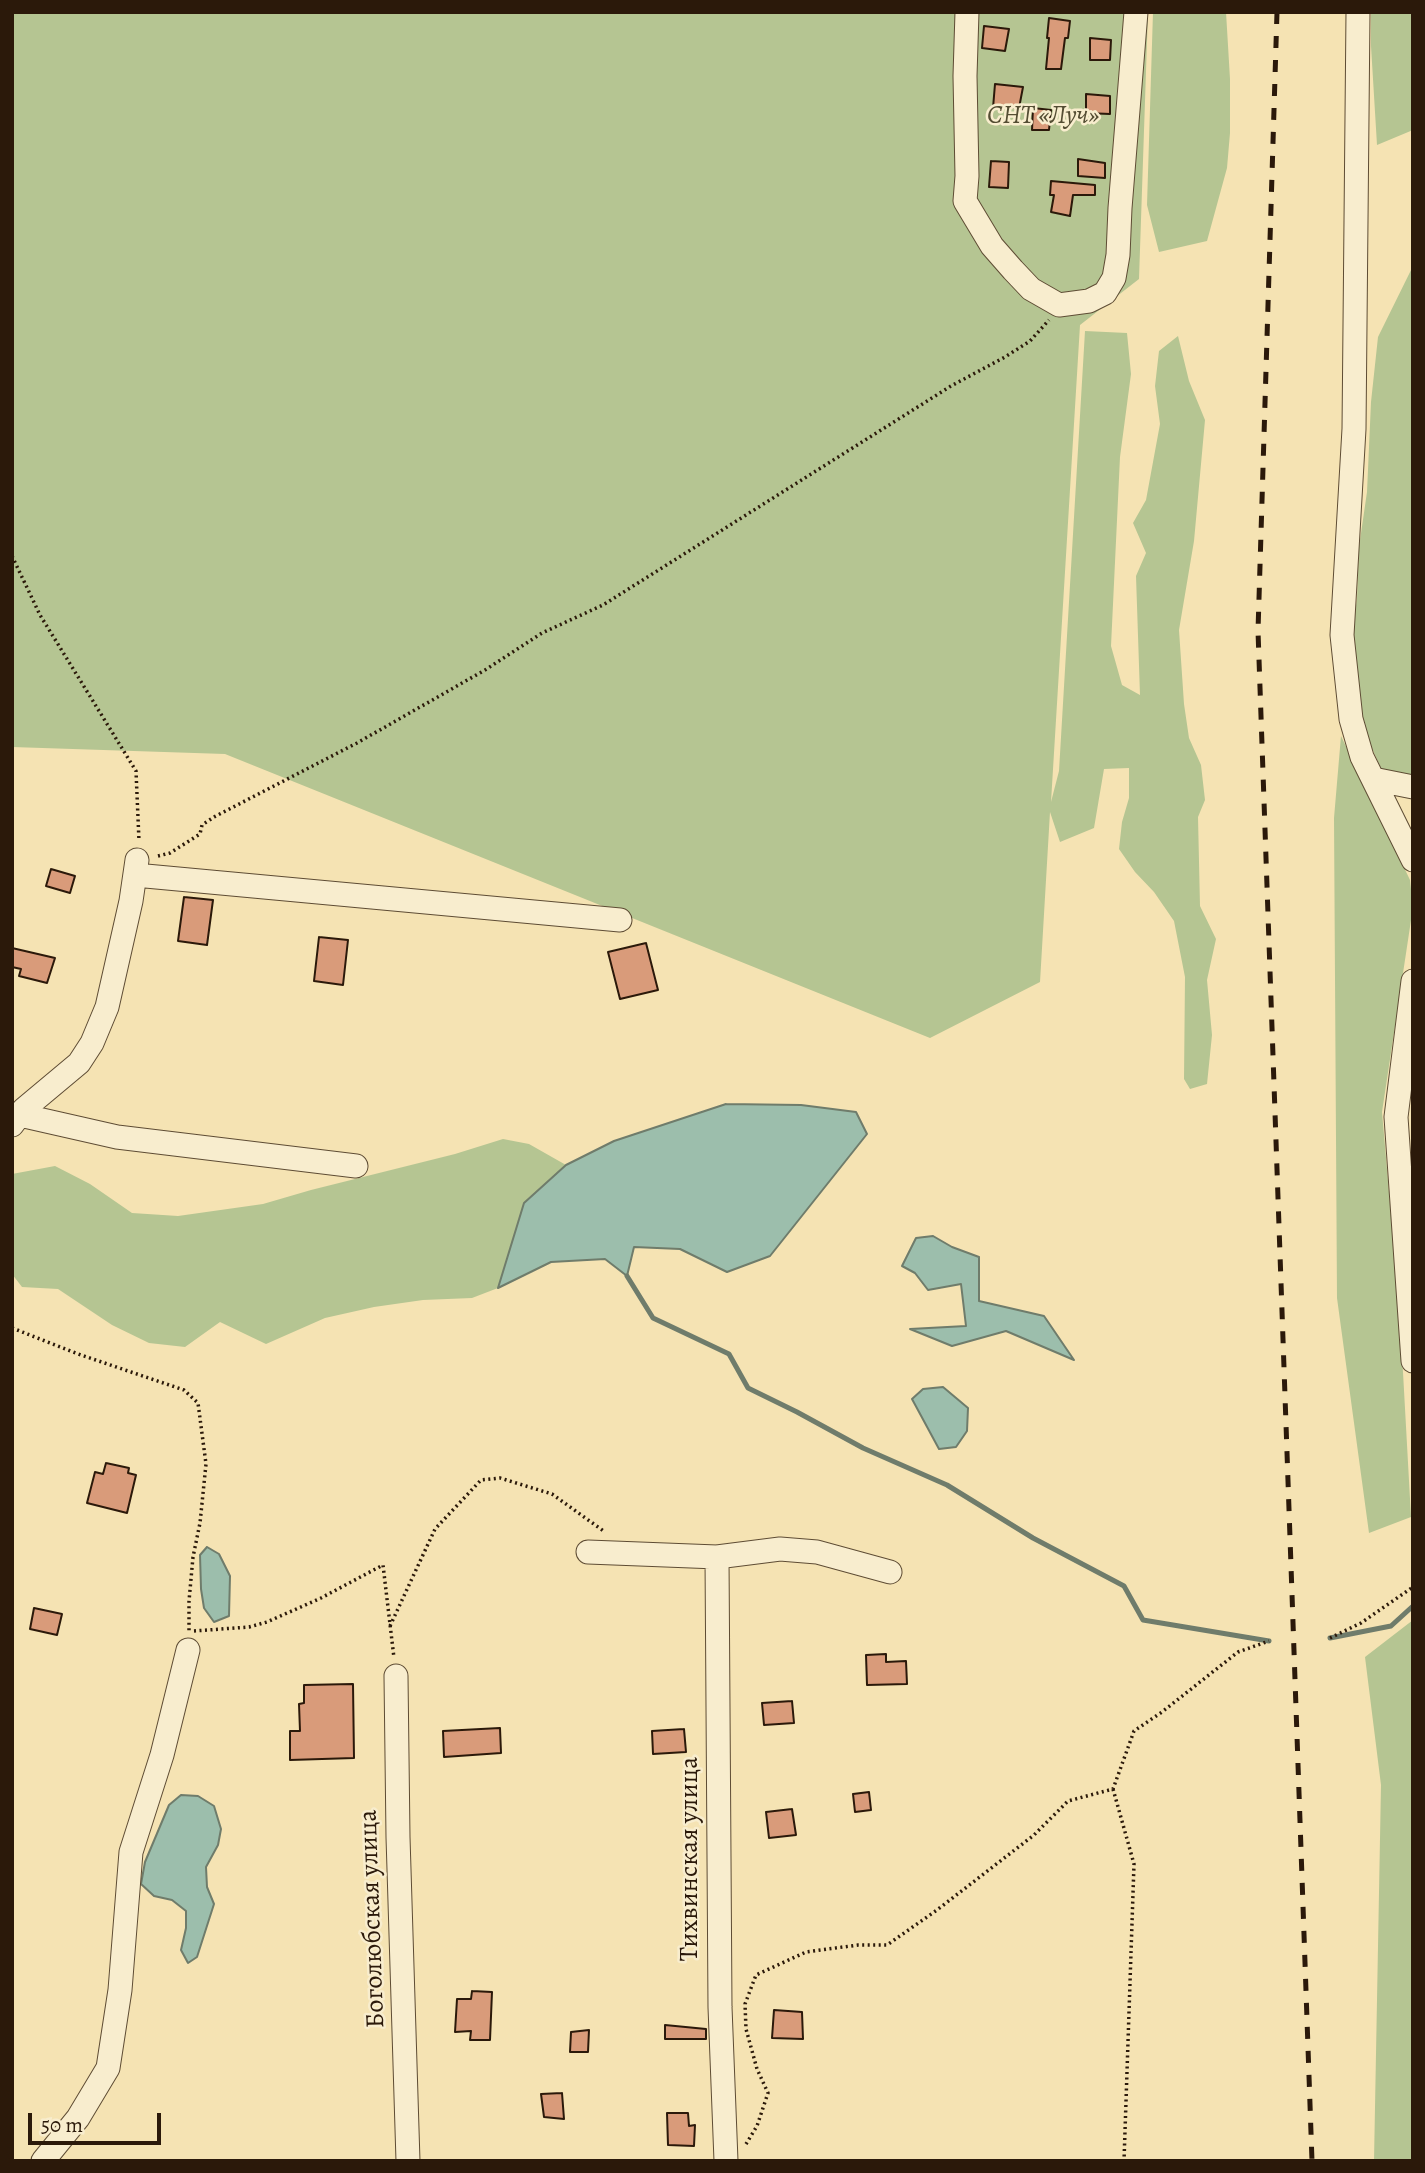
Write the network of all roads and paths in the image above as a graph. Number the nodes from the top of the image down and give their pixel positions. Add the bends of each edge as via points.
1 (967, 12) edge
2 (1136, 12) edge
3 (1358, 12) edge
4 (1059, 305) junction
5 (12, 556) edge
6 (1373, 779) junction
7 (1413, 787) edge
8 (1413, 860) edge
9 (137, 863) junction
10 (620, 920) dead end
11 (1413, 981) edge
12 (16, 1120) edge
13 (356, 1166) dead end
14 (12, 1328) edge
15 (1413, 1360) edge
16 (605, 1531) dead end
17 (588, 1552) dead end
18 (717, 1557) junction
19 (890, 1572) dead end
20 (1413, 1587) edge
21 (390, 1626) junction
22 (1330, 1638) dead end
23 (188, 1641) junction
24 (1269, 1641) dead end
25 (396, 1676) joint
26 (1113, 1788) junction
27 (726, 2159) edge
28 (43, 2161) edge
29 (408, 2161) edge
30 (1124, 2161) edge

1 - 4 street via 964,201 1013,270 1031,289
2 - 4 street via 1114,278 1105,293 1090,301
3 - 6 street via 1354,429 1342,635 1351,719
4 - 9 path via 1030,341 603,605 542,633 357,743 214,817 202,825 201,834 170,853
5 - 9 path via 40,615 136,771
6 - 7 street
6 - 8 street
9 - 10 street
9 - 12 street via 107,1007 92,1043 79,1063 24,1108
11 - 15 street via 1396,1118
12 - 13 street
14 - 23 path via 184,1390 198,1403 206,1464
16 - 21 path via 552,1494 500,1478 481,1480 435,1529
17 - 18 street
18 - 19 street via 780,1549 817,1552
18 - 27 street, Тихвинская улица via 720,2007
20 - 22 path
21 - 23 path via 383,1565 267,1622
21 - 25 path
23 - 28 street via 163,1755 131,1852 120,1990 108,2068 78,2118
24 - 26 path via 1238,1652 1133,1731
25 - 29 street, Боголюбская улица
26 - 27 path via 1068,1801 1034,1835 887,1945 806,1952 756,1975 745,2004 746,2029 768,2093 743,2149
26 - 30 path via 1134,1864

